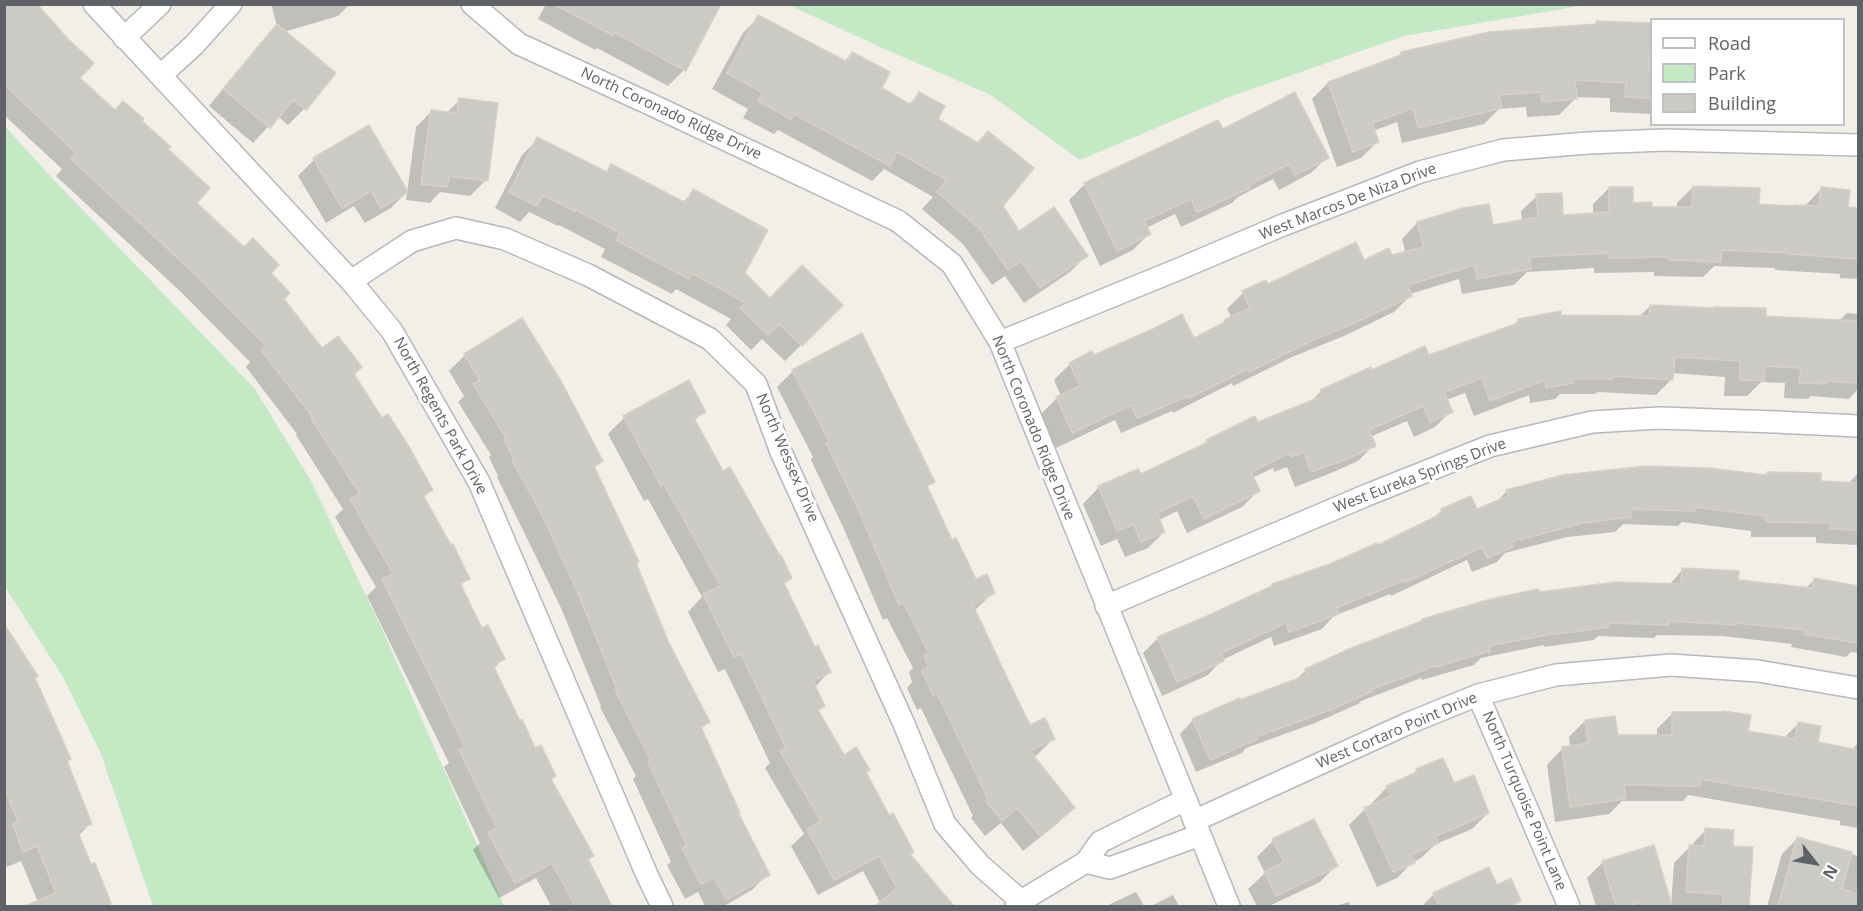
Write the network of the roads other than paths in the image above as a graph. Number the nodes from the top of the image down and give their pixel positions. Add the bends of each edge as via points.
1 (94, 4) edge
2 (160, 4) edge
3 (231, 4) edge
4 (472, 4) edge
5 (124, 38) junction
6 (161, 75) junction
7 (1858, 144) edge
8 (351, 281) junction
9 (1000, 342) junction
10 (1858, 426) edge
11 (1106, 606) junction
12 (1858, 688) edge
13 (1478, 695) junction
14 (1185, 801) junction
15 (1197, 828) junction
16 (1086, 862) junction
17 (1018, 904) edge
18 (662, 906) edge
19 (1229, 906) edge
20 (1569, 906) edge

1 - 5 street, North Regents Park Drive
2 - 5 street
3 - 6 street
4 - 9 street, North Coronado Ridge Drive via 519,44 898,221 952,264
5 - 6 street, North Regents Park Drive
6 - 8 street, North Regents Park Drive
7 - 9 street, West Marcos De Niza Drive via 1665,140 1503,150 1420,172
8 - 17 street, North Wessex Drive via 412,242 456,228 505,239 588,274 710,339 756,384 781,452 945,824
8 - 18 street, North Regents Park Drive via 392,331 479,482
9 - 11 street, North Coronado Ridge Drive
10 - 11 street, West Eureka Springs Drive via 1659,418 1592,422 1490,446
11 - 14 street, North Coronado Ridge Drive
12 - 13 street, West Cortaro Point Drive via 1758,670 1671,665 1556,675
13 - 15 street, West Cortaro Point Drive via 1409,723
13 - 20 street, North Turquoise Point Lane
14 - 15 street, North Coronado Ridge Drive
14 - 16 street via 1100,842
15 - 16 street, West Cortaro Point Drive via 1110,868
15 - 19 street, North Coronado Ridge Drive
16 - 17 street

